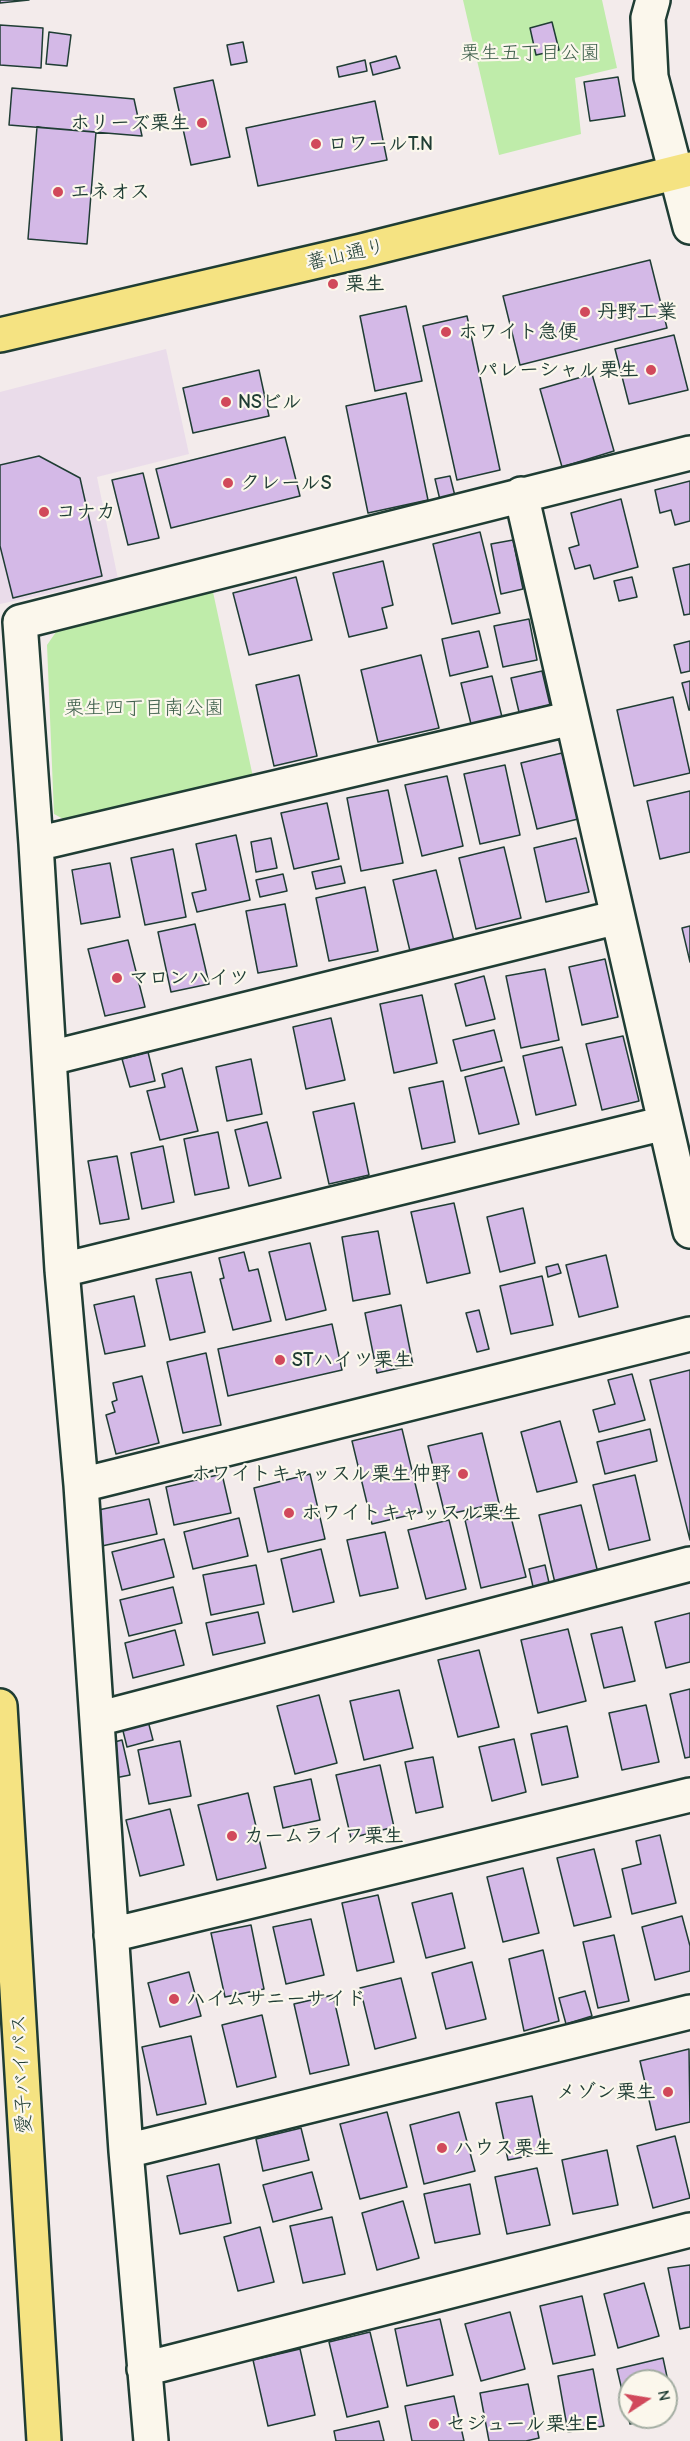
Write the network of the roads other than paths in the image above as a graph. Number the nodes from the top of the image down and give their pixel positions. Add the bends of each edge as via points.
1 (653, 0) edge
2 (684, 171) edge
3 (690, 226) edge
4 (0, 335) edge
5 (690, 453) edge
6 (521, 494) junction
7 (572, 718) junction
8 (36, 844) junction
9 (618, 917) junction
10 (50, 1058) junction
11 (665, 1123) junction
12 (690, 1232) edge
13 (62, 1270) junction
14 (690, 1334) edge
15 (81, 1485) junction
16 (690, 1564) edge
17 (0, 1706) edge
18 (97, 1719) junction
19 (690, 1795) edge
20 (111, 1935) junction
21 (690, 2012) edge
22 (126, 2151) junction
23 (690, 2230) edge
24 (144, 2369) junction
25 (44, 2441) edge
26 (151, 2441) edge

1 - 2 street via 648,18 651,77
2 - 3 street
2 - 4 main road, 蕃山通り
5 - 6 street
6 - 7 street
6 - 8 street via 20,622
7 - 8 street
7 - 9 street
8 - 10 street
9 - 10 street
9 - 11 street
10 - 13 street
11 - 12 street
11 - 13 street
13 - 15 street
14 - 15 street
15 - 18 street
16 - 18 street
17 - 25 main road, 愛子バイパス
18 - 20 street
19 - 20 street
20 - 22 street
21 - 22 street
22 - 24 street
23 - 24 street
24 - 26 street

